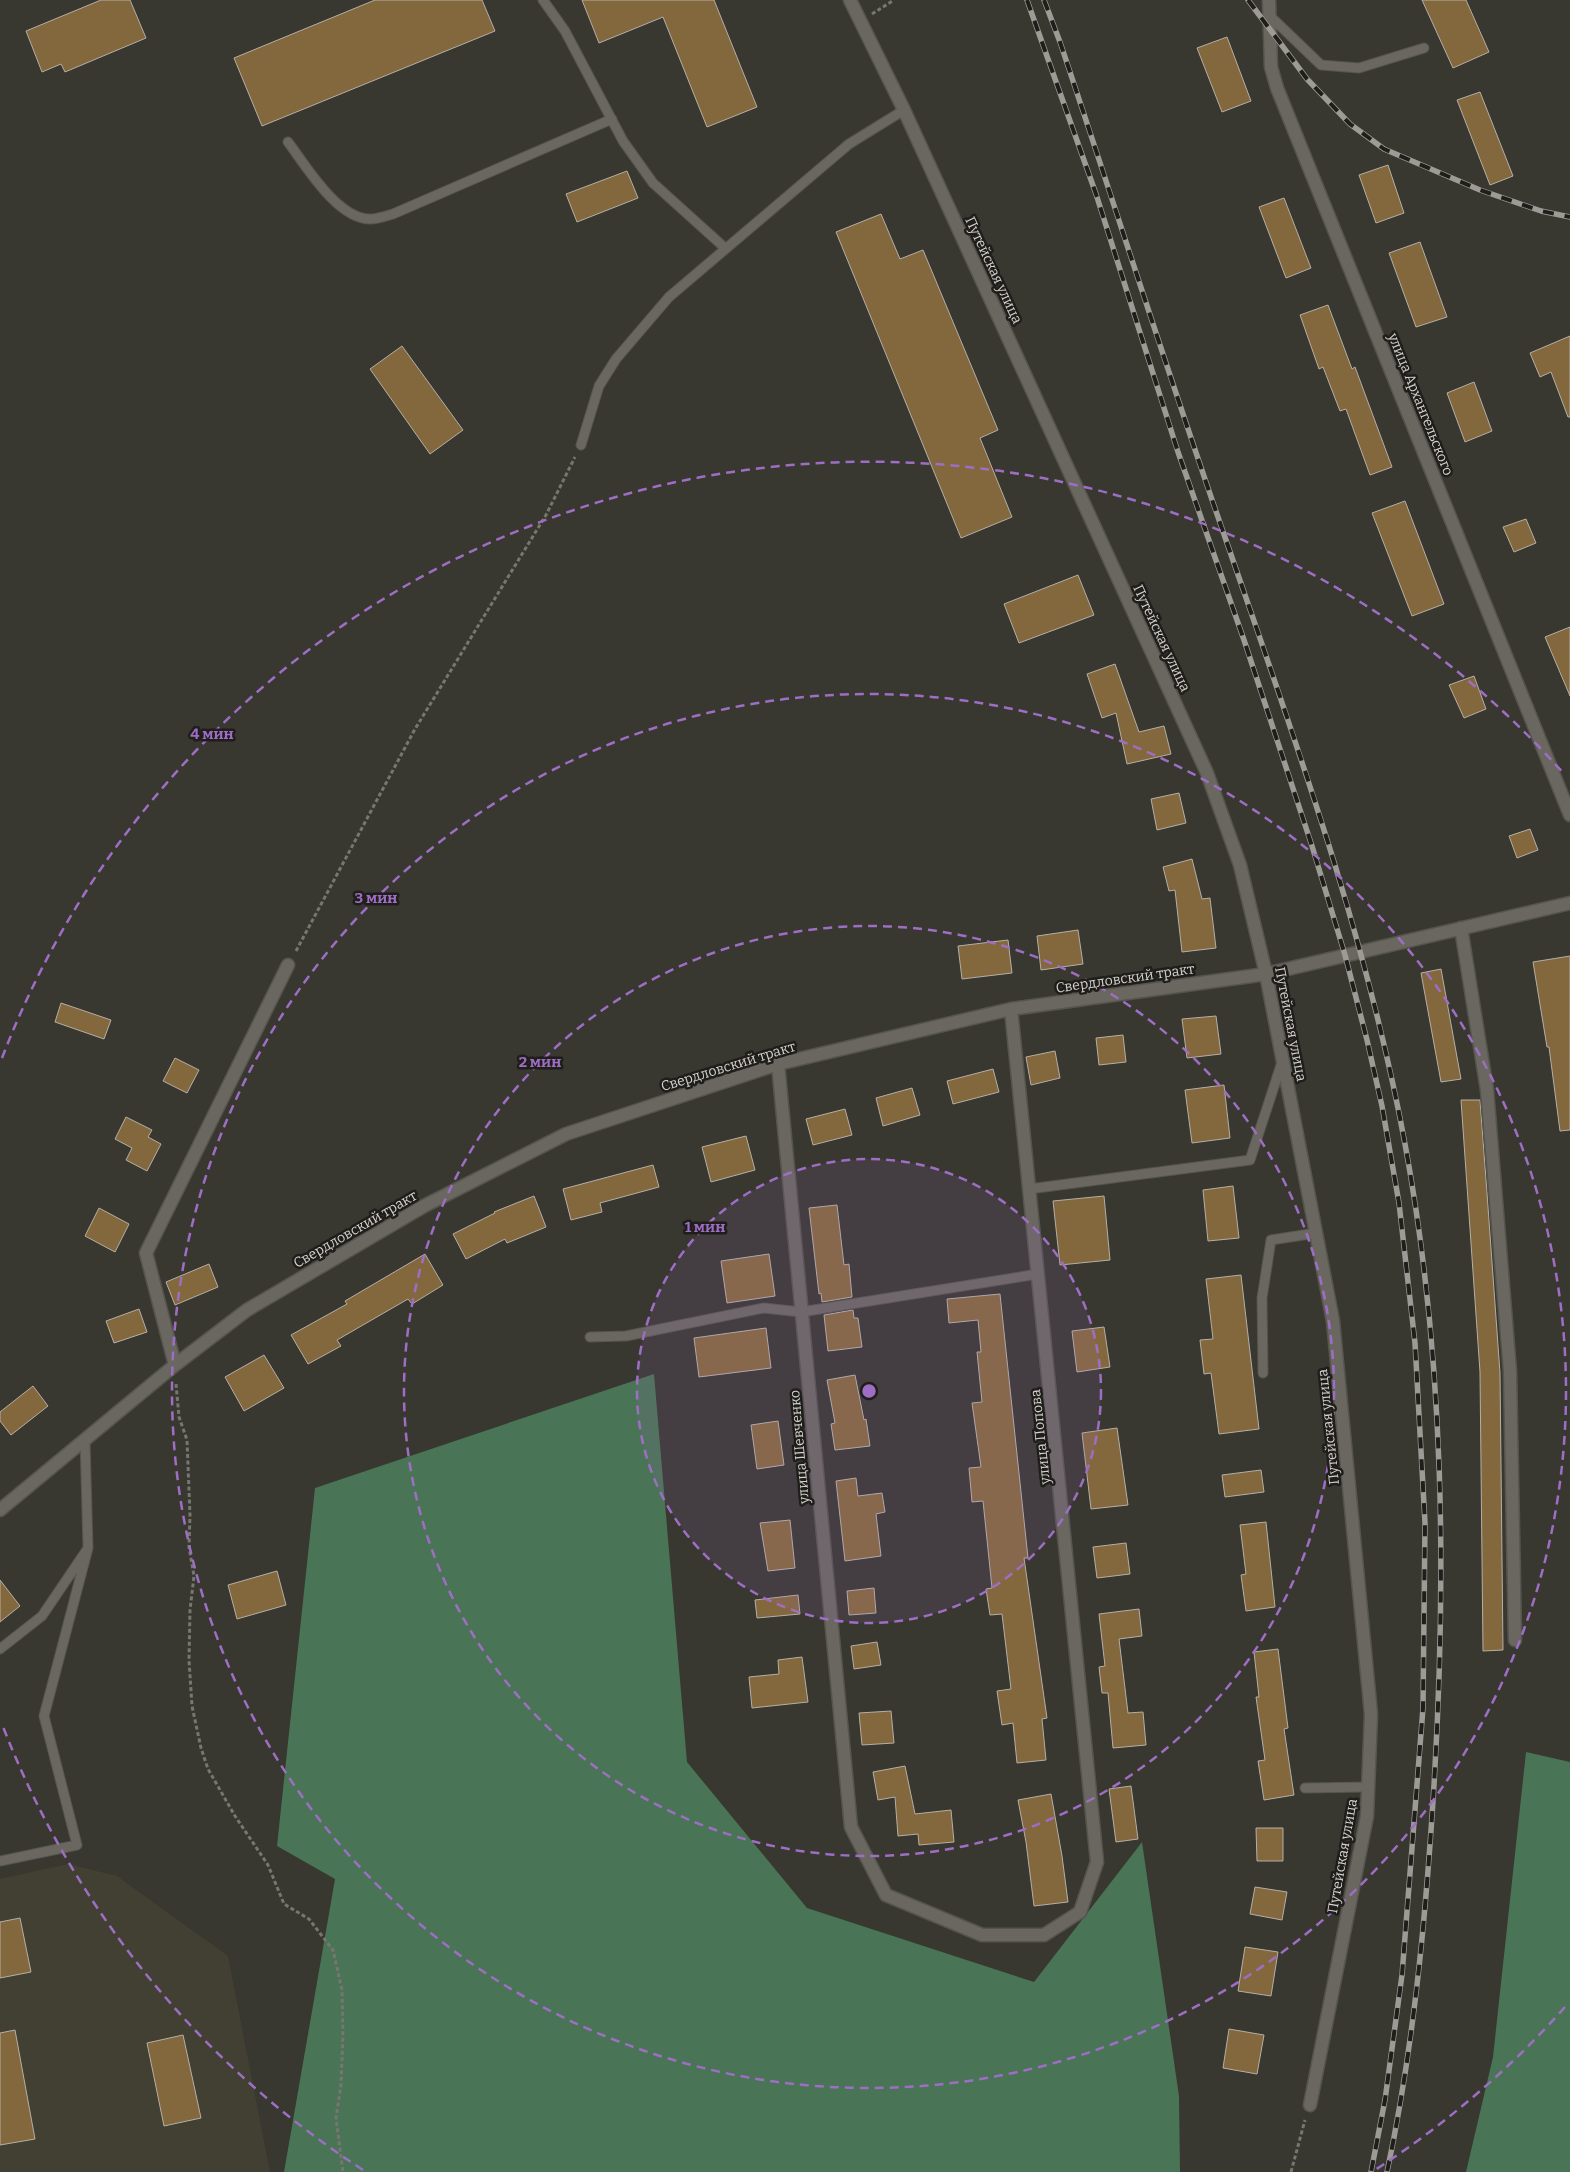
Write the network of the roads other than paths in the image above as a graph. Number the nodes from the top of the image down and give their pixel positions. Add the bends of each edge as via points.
1 (543, 0) edge
2 (850, 0) edge
3 (1269, 0) edge
4 (1271, 17) junction
5 (1424, 48) dead end
6 (904, 110) junction
7 (612, 120) junction
8 (288, 142) dead end
9 (725, 248) junction
10 (581, 445) road end
11 (1570, 815) edge
12 (1570, 903) edge
13 (1461, 928) junction
14 (288, 965) road end
15 (1266, 974) junction
16 (1011, 1009) junction
17 (1282, 1060) junction
18 (778, 1064) junction
19 (1029, 1189) junction
20 (1316, 1233) junction
21 (1038, 1274) junction
22 (801, 1312) junction
23 (590, 1337) dead end
24 (175, 1365) junction
25 (1264, 1373) dead end
26 (85, 1440) junction
27 (0, 1510) edge
28 (88, 1548) junction
29 (1515, 1640) dead end
30 (0, 1650) edge
31 (1368, 1787) junction
32 (1305, 1788) dead end
33 (851, 1827) joint
34 (0, 1861) edge
35 (1310, 2105) road end

1 - 7 lane via 565,31
2 - 6 street, Путейская улица
3 - 4 street, улица Архангельского
4 - 5 lane via 1321,65 1359,68
4 - 11 street, улица Архангельского via 1271,67 1277,88
6 - 9 lane via 849,144
6 - 15 street, Путейская улица via 1208,773 1240,865
7 - 8 lane via 393,214 370,219 349,214 324,190
7 - 9 lane via 653,183
9 - 10 lane via 669,297 616,360 599,386
12 - 13 street, Свердловский тракт
13 - 15 street, Свердловский тракт
13 - 29 street via 1486,1090 1510,1371
14 - 24 street via 146,1253
15 - 16 street, Свердловский тракт
15 - 17 street, Путейская улица
16 - 18 street, Свердловский тракт
16 - 19 street, улица Попова
17 - 19 lane via 1250,1160
17 - 20 street, Путейская улица
18 - 22 street, улица Шевченко
18 - 24 street, Свердловский тракт via 566,1134 424,1206 247,1310
19 - 21 street, улица Попова
20 - 25 lane via 1271,1240 1262,1298
20 - 31 street, Путейская улица via 1333,1321 1370,1704
21 - 22 lane
21 - 33 street, улица Попова via 1097,1862 1080,1912 1044,1935 982,1935 886,1895
22 - 23 lane via 764,1308 626,1336
22 - 33 street, улица Шевченко
24 - 26 street, Свердловский тракт
26 - 27 street, Свердловский тракт
26 - 28 lane
28 - 30 lane via 42,1616
28 - 34 lane via 44,1716 77,1845
31 - 32 lane
31 - 35 street, Путейская улица via 1367,1816

